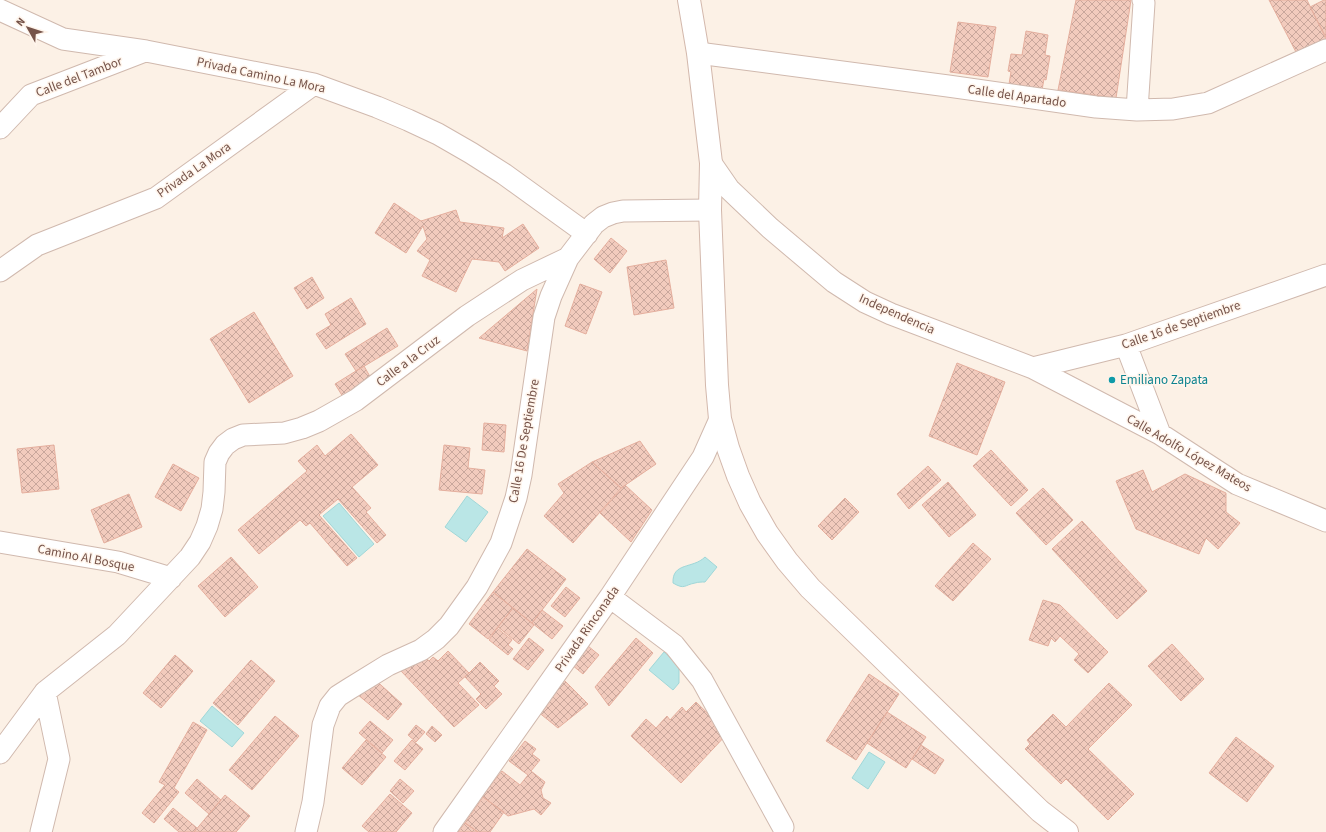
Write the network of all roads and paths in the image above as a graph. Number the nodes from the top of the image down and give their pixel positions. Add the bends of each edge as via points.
1 (689, 0) edge
2 (1143, 0) edge
3 (0, 10) edge
4 (1326, 50) edge
5 (146, 51) junction
6 (698, 53) junction
7 (314, 84) junction
8 (1137, 110) junction
9 (0, 128) edge
10 (710, 163) junction
11 (710, 210) junction
12 (587, 234) junction
13 (568, 258) junction
14 (0, 271) edge
15 (1326, 275) edge
16 (1126, 345) junction
17 (1033, 368) junction
18 (720, 419) junction
19 (1160, 434) junction
20 (1326, 521) edge
21 (0, 542) edge
22 (171, 578) junction
23 (610, 598) junction
24 (45, 692) junction
25 (0, 753) edge
26 (783, 827) dead end
27 (41, 832) edge
28 (306, 832) edge
29 (444, 832) edge
30 (1067, 832) edge

1 - 6 main road
2 - 8 street
3 - 5 street, Privada Camino La Mora via 63,39
4 - 8 street, Calle del Apartado via 1208,103 1173,109
5 - 7 street, Privada Camino La Mora
5 - 9 street, Calle del Tambor via 31,95
6 - 8 street, Calle del Apartado via 1096,107
6 - 10 main road
7 - 12 street, Privada Camino La Mora via 408,120 451,141 504,174
7 - 14 street, Privada La Mora via 156,198 37,245
10 - 11 main road
10 - 17 street, Independencia via 729,189 834,282 891,314
11 - 12 street, Calle a la Cruz via 613,213 594,224
11 - 18 main road
12 - 13 street, Calle a la Cruz
13 - 22 street, Calle a la Cruz via 522,280 467,316 356,400 302,428 243,435 225,445 215,462 212,509 207,526 190,557
13 - 28 street, Calle 16 De Septiembre via 544,317 521,476 501,543 477,587 456,618 436,639 421,650 388,665 349,689 338,696 330,706 323,724 314,802
15 - 16 street, Calle 16 de Septiembre
16 - 17 street, Calle 16 de Septiembre
16 - 19 street
17 - 19 street, Calle Adolfo López Mateos
18 - 23 street, Privada Rinconada via 703,457
18 - 30 main road via 728,448 750,503 787,562 810,588 1040,811
19 - 20 street, Calle Adolfo López Mateos via 1237,484
21 - 22 street, Camino Al Bosque via 118,562
22 - 24 street, Calle a la Cruz via 117,635
23 - 26 street via 674,645 702,680
23 - 29 street, Privada Rinconada
24 - 25 street, Calle a la Cruz
24 - 27 street via 59,759

